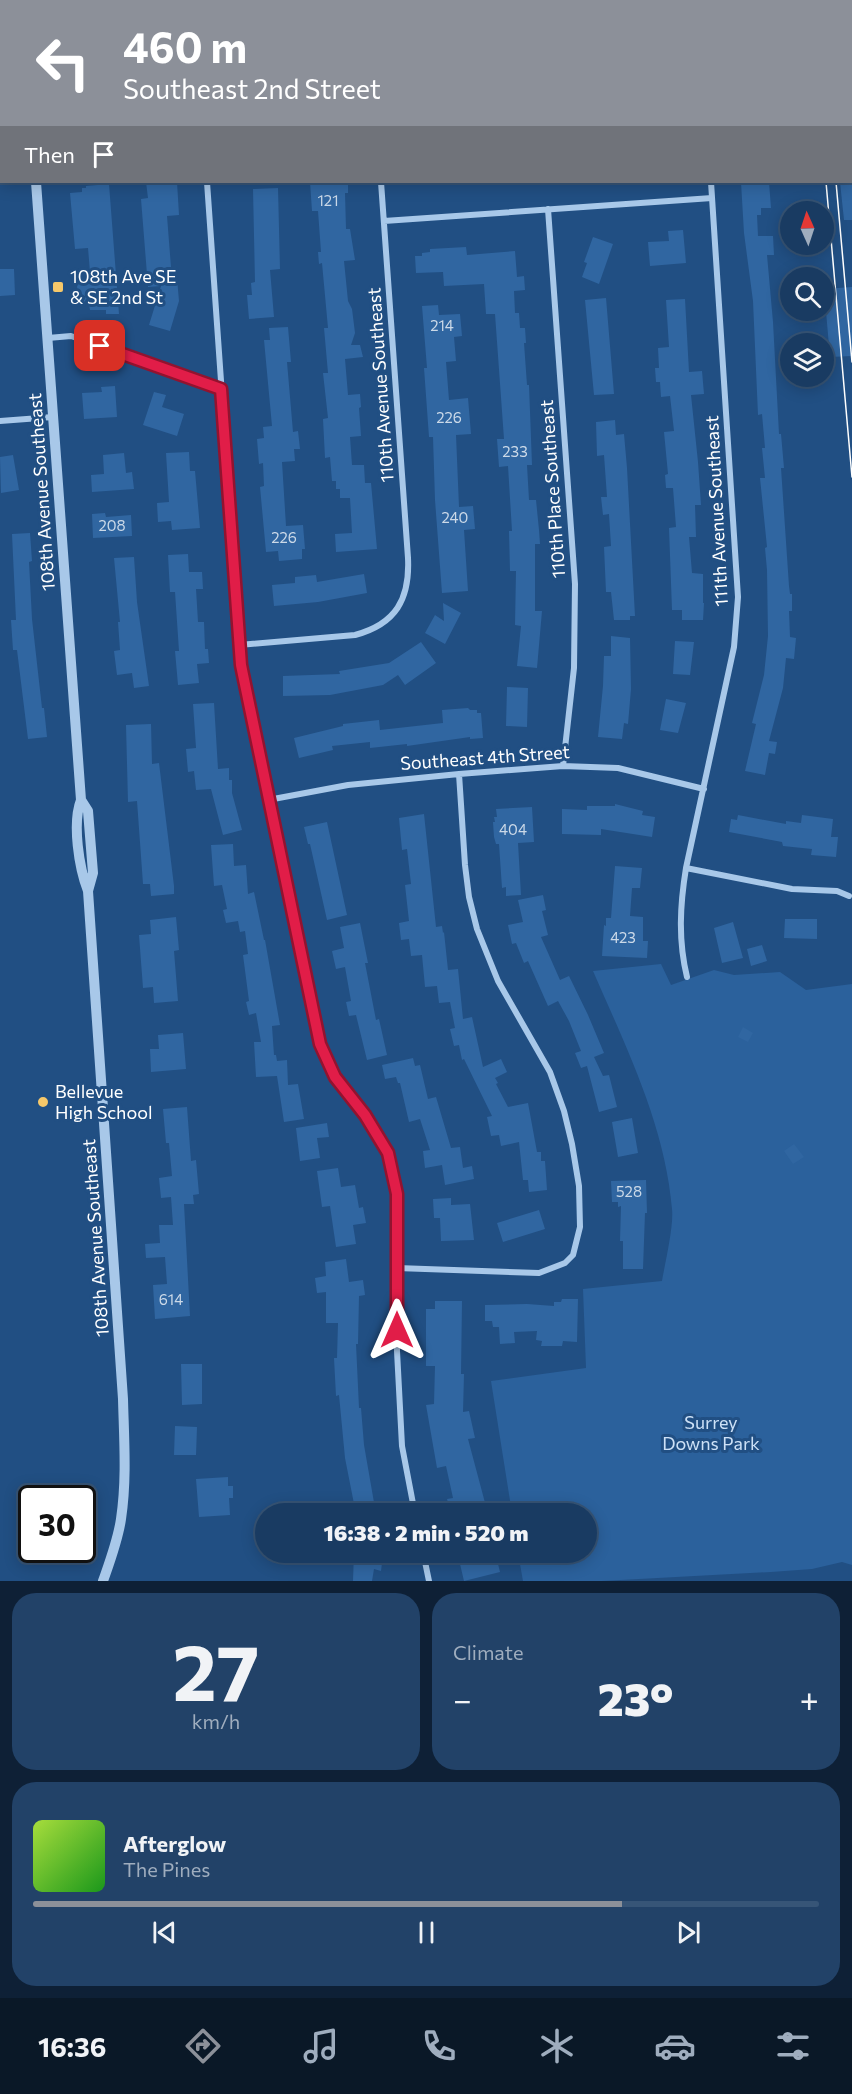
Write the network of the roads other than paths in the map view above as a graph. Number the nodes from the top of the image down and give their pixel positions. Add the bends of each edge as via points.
1 (36, 183) edge
2 (207, 183) edge
3 (381, 183) edge
4 (711, 183) edge
5 (712, 198) junction
6 (548, 209) junction
7 (384, 221) junction
8 (48, 338) junction
9 (221, 389) junction
10 (53, 417) junction
11 (0, 421) edge
12 (239, 645) junction
13 (563, 766) junction
14 (459, 774) junction
15 (704, 789) junction
16 (268, 800) junction
17 (686, 868) junction
18 (849, 896) dead end
19 (687, 976) dead end
20 (397, 1268) junction
21 (414, 1503) edge
22 (425, 1563) edge
23 (104, 1581) edge
24 (429, 1581) edge

1 - 8 street, 108th Avenue Southeast
2 - 9 street
3 - 7 street, 110th Avenue Southeast
4 - 5 street, 111th Avenue Southeast
5 - 6 street
5 - 15 street, 111th Avenue Southeast via 738,597 734,647
6 - 7 street
6 - 13 street, 110th Place Southeast via 575,584 574,668
7 - 12 street, 110th Avenue Southeast via 407,587 398,608 375,629 355,635
8 - 9 street via 71,336
8 - 10 street, 108th Avenue Southeast
9 - 12 street
10 - 11 street
10 - 23 street, 108th Avenue Southeast via 81,800 77,812 81,873 88,891 104,1102 125,1459 121,1520
12 - 16 street
13 - 14 street, Southeast 4th Street
13 - 15 street, Southeast 4th Street via 618,768
14 - 16 street, Southeast 4th Street via 348,785
14 - 20 street via 465,865 477,929 498,981 550,1072 564,1111 579,1186 580,1227 573,1255 565,1263 539,1273
15 - 17 street, 111th Avenue Southeast
16 - 20 street via 320,1044 335,1077 379,1135 392,1164 397,1194
17 - 18 street
17 - 19 street, 111th Avenue Southeast via 680,923
20 - 21 street via 402,1446
22 - 24 street

